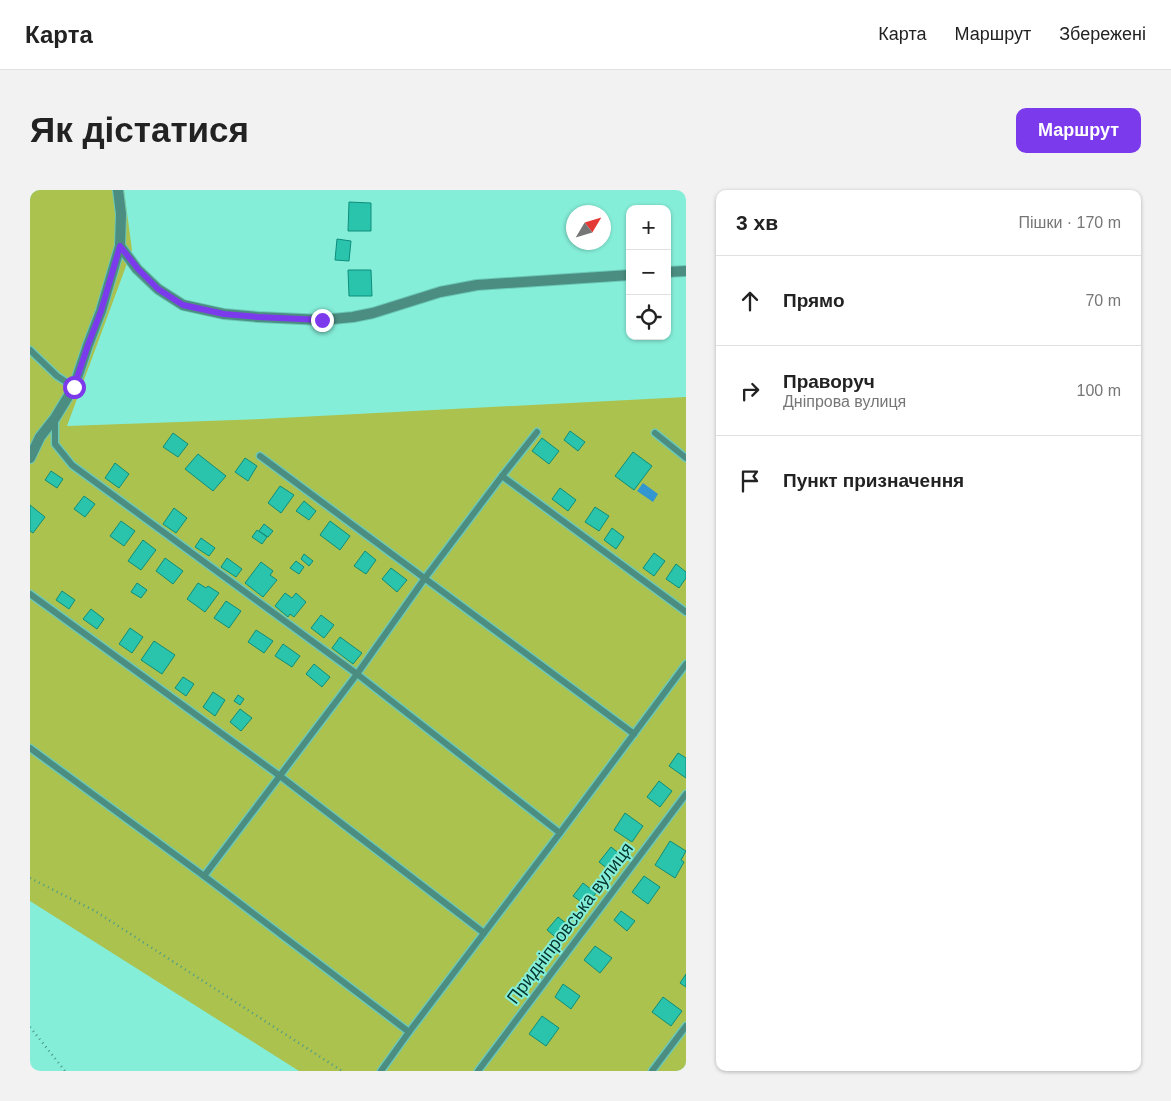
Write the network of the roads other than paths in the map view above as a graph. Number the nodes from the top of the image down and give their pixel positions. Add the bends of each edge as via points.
1 (118, 190) edge
2 (120, 246) junction
3 (686, 271) edge
4 (671, 272) edge
5 (626, 275) edge
6 (30, 350) edge
7 (74, 387) junction
8 (55, 418) junction
9 (537, 432) dead end
10 (654, 433) dead end
11 (260, 456) dead end
12 (30, 458) edge
13 (686, 458) edge
14 (502, 476) junction
15 (425, 578) junction
16 (30, 594) edge
17 (686, 612) edge
18 (686, 664) edge
19 (357, 674) junction
20 (634, 734) junction
21 (30, 748) edge
22 (280, 776) junction
23 (686, 794) edge
24 (560, 833) junction
25 (204, 876) junction
26 (484, 933) junction
27 (686, 1026) edge
28 (409, 1032) junction
29 (381, 1071) edge
30 (478, 1071) edge
31 (652, 1071) edge

1 - 2 street
2 - 5 street via 158,289 183,305 258,317 322,320 354,317 440,292 477,285
2 - 7 street
3 - 4 street
6 - 7 lane via 57,376
7 - 8 street
8 - 12 street via 40,437
8 - 19 lane via 56,444 72,466
9 - 14 lane
10 - 13 lane
11 - 15 lane
14 - 15 lane
14 - 17 lane
15 - 19 lane
15 - 20 lane
16 - 22 lane
18 - 20 lane
19 - 22 lane
19 - 24 lane
20 - 24 lane
21 - 25 lane
22 - 25 lane
22 - 26 lane
23 - 30 lane, Придніпровська вулиця
24 - 26 lane
25 - 28 lane
26 - 28 lane
27 - 31 lane
28 - 29 lane

